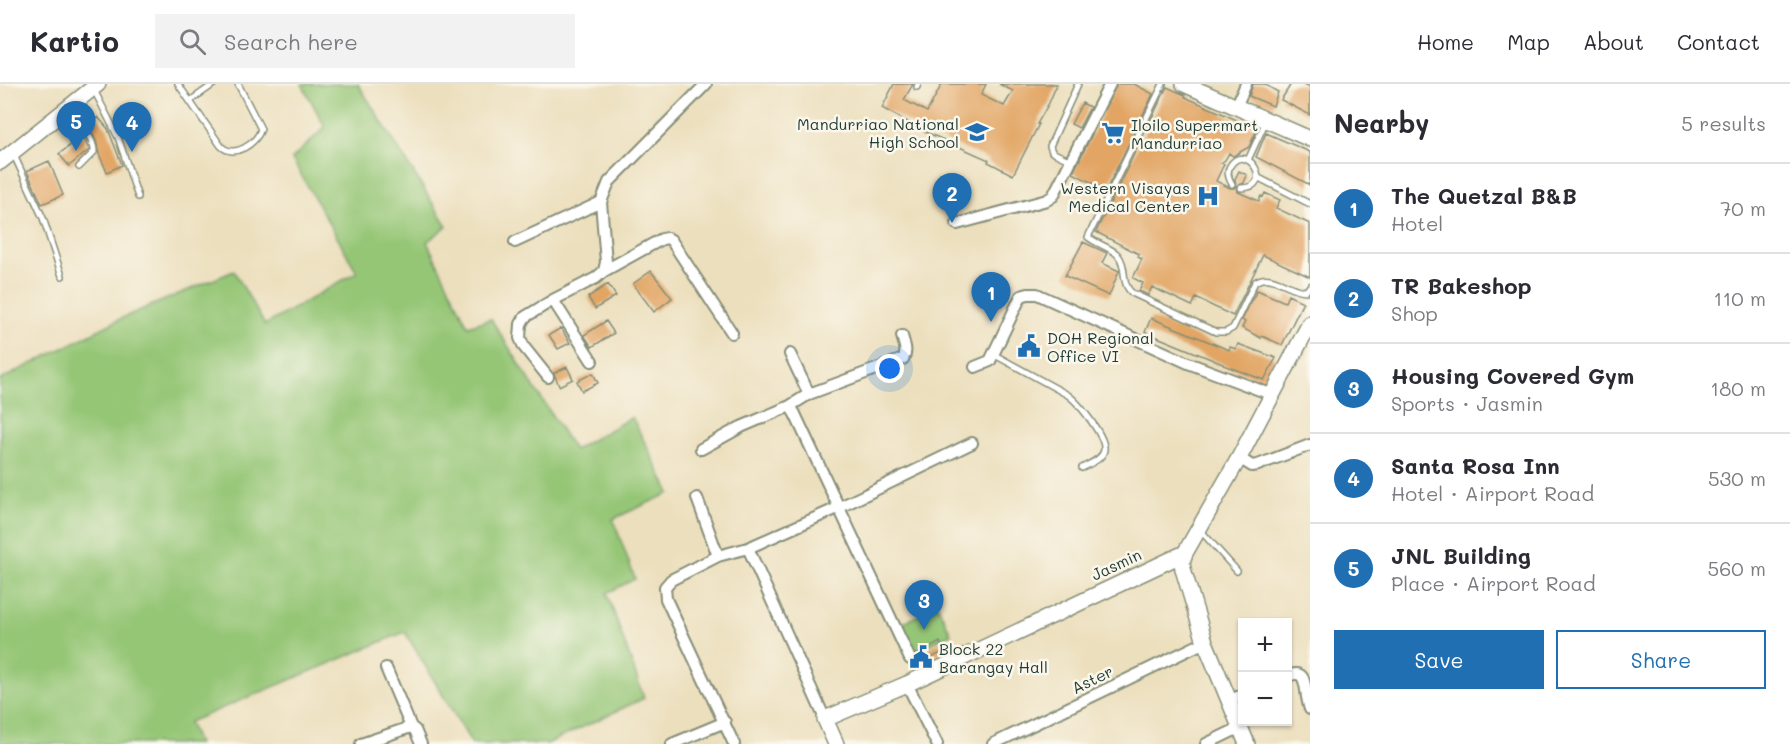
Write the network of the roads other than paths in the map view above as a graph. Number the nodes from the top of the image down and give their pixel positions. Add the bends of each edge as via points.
1 (178, 84) edge
2 (214, 84) edge
3 (238, 84) edge
4 (706, 84) edge
5 (1078, 84) edge
6 (1110, 84) edge
7 (1163, 84) edge
8 (1184, 84) edge
9 (1246, 84) edge
10 (96, 86) edge
11 (190, 101) junction
12 (1236, 106) junction
13 (68, 109) junction
14 (1266, 120) junction
15 (1310, 139) edge
16 (6, 157) edge
17 (1248, 160) junction
18 (1071, 161) junction
19 (79, 167) dead end
20 (1257, 177) junction
21 (1232, 184) dead end
22 (1241, 188) dead end
23 (138, 196) dead end
24 (601, 202) junction
25 (1310, 204) edge
26 (957, 224) dead end
27 (515, 242) dead end
28 (603, 271) junction
29 (62, 276) dead end
30 (1310, 286) edge
31 (552, 300) junction
32 (1310, 322) edge
33 (732, 333) dead end
34 (902, 336) dead end
35 (790, 354) dead end
36 (993, 354) junction
37 (592, 361) dead end
38 (975, 367) dead end
39 (548, 377) dead end
40 (809, 394) junction
41 (1273, 395) junction
42 (790, 406) junction
43 (972, 443) dead end
44 (1310, 446) edge
45 (701, 449) dead end
46 (1239, 458) junction
47 (1082, 468) dead end
48 (697, 498) dead end
49 (840, 507) junction
50 (1199, 530) junction
51 (748, 548) junction
52 (1185, 553) junction
53 (718, 556) junction
54 (1238, 570) dead end
55 (1205, 642) junction
56 (910, 658) dead end
57 (386, 668) dead end
58 (1292, 674) edge
59 (907, 684) junction
60 (1238, 697) edge
61 (1228, 701) junction
62 (1310, 709) edge
63 (825, 719) junction
64 (725, 722) junction
65 (411, 727) junction
66 (1239, 728) junction
67 (361, 744) edge
68 (421, 744) edge
69 (672, 744) edge
70 (734, 744) edge
71 (836, 744) edge
72 (937, 744) edge
73 (993, 744) edge
74 (1206, 744) edge
75 (1246, 744) edge

1 - 11 lane
2 - 11 lane
3 - 11 lane via 261,129 251,144 233,152 221,146
4 - 24 street via 609,182
5 - 18 lane via 1050,146 1052,152
6 - 18 street
7 - 30 lane via 1088,237 1118,255 1125,284 1132,293 1216,332 1226,333 1233,328 1255,282 1262,278 1296,291 1306,291
8 - 12 street
9 - 12 street
10 - 13 street
10 - 23 lane
12 - 14 street
13 - 16 street
13 - 19 lane via 95,148
14 - 15 street
14 - 17 lane
16 - 29 lane via 43,218
17 - 20 lane via 1256,168
17 - 21 lane via 1237,160 1230,167 1228,177
18 - 26 street via 1057,190 1047,200
20 - 22 lane via 1248,188
20 - 25 lane
24 - 27 street
24 - 28 street via 606,262
28 - 31 street
28 - 33 street via 667,238
31 - 37 street
31 - 39 street via 525,317 520,331 524,346
32 - 41 street
34 - 40 street via 906,350 903,358
35 - 40 street
36 - 38 street via 990,360
36 - 41 street via 1021,296 1037,294 1188,363
36 - 47 lane via 1076,401 1092,422 1104,451 1100,458
40 - 42 street
41 - 46 street
42 - 45 street
42 - 49 street
43 - 49 street
44 - 46 street via 1258,465 1252,466
46 - 50 street
48 - 53 street
49 - 51 street
49 - 56 street
50 - 52 street
50 - 54 lane
51 - 53 street
51 - 63 street
52 - 55 street via 1183,569
52 - 59 street, Jasmin
53 - 64 street via 664,587 666,599
55 - 61 street
55 - 73 street, Aster
57 - 65 street
58 - 62 street via 1304,677
59 - 63 street, Jasmin
59 - 72 street
60 - 61 street
61 - 66 street
63 - 71 street
64 - 69 street
64 - 70 street
65 - 67 street
65 - 68 street
66 - 74 street
66 - 75 street

